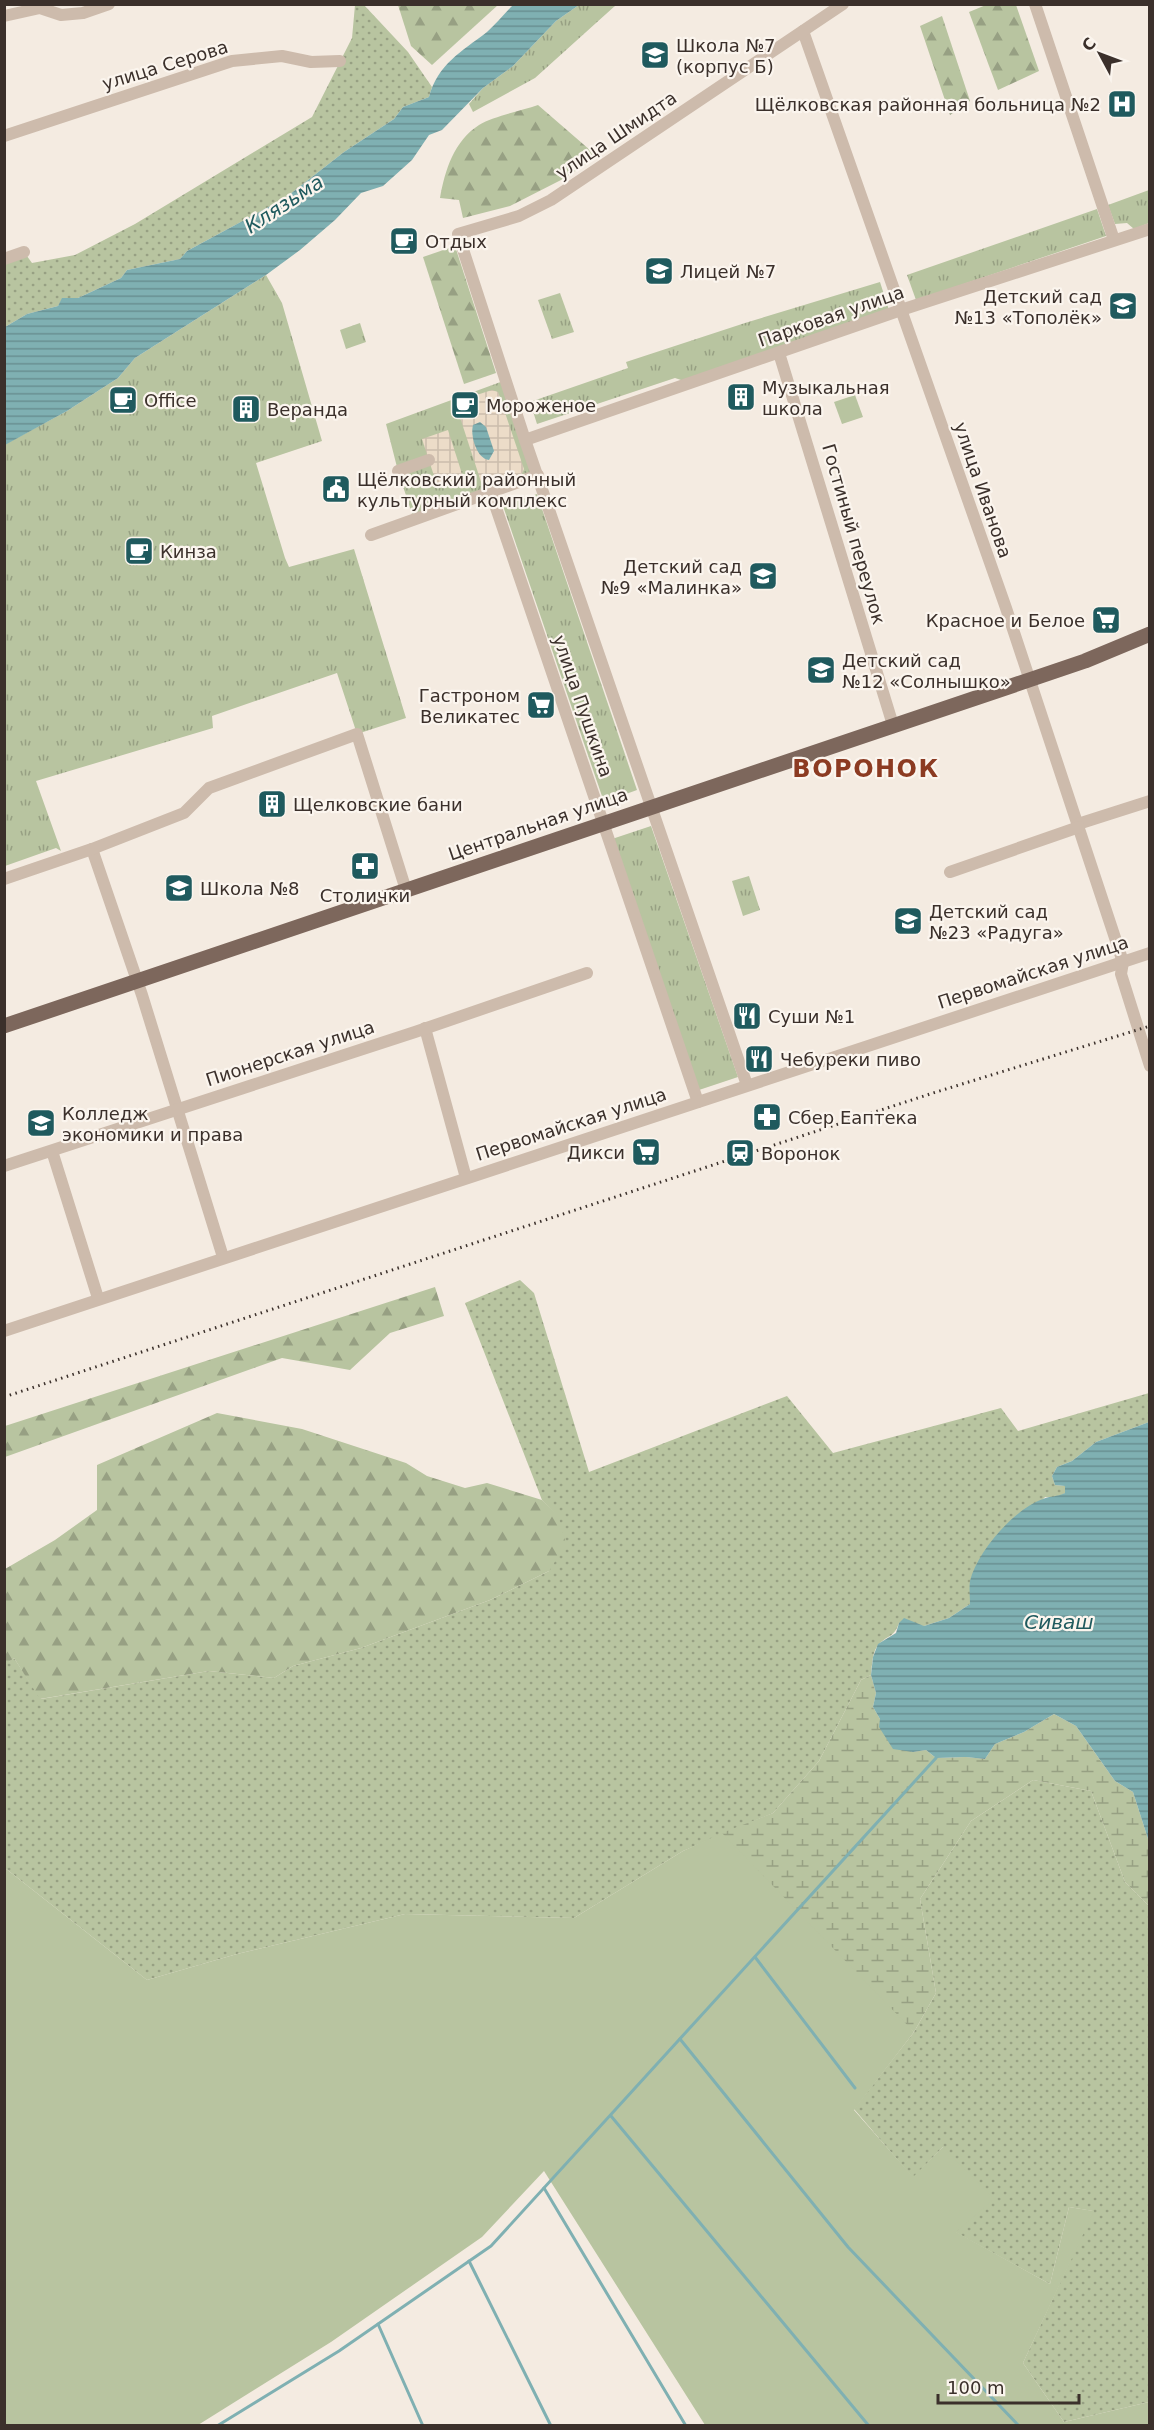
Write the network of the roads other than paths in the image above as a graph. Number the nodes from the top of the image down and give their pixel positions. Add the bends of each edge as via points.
1 (109, 4) edge
2 (843, 4) edge
3 (1035, 4) edge
4 (4, 16) edge
5 (803, 31) junction
6 (340, 61) dead end
7 (4, 136) edge
8 (1149, 229) edge
9 (1114, 240) junction
10 (24, 252) dead end
11 (4, 259) edge
12 (901, 310) junction
13 (779, 353) junction
14 (525, 440) junction
15 (429, 460) dead end
16 (398, 471) dead end
17 (538, 475) junction
18 (491, 493) junction
19 (371, 535) dead end
20 (1149, 634) edge
21 (1149, 645) edge
22 (1085, 661) junction
23 (1029, 680) junction
24 (893, 725) junction
25 (1149, 801) edge
26 (651, 807) junction
27 (604, 823) junction
28 (1079, 825) junction
29 (92, 849) junction
30 (950, 872) dead end
31 (4, 879) edge
32 (406, 890) junction
33 (1149, 953) edge
34 (1123, 962) junction
35 (586, 973) dead end
36 (137, 982) junction
37 (4, 1026) edge
38 (425, 1028) junction
39 (1149, 1066) edge
40 (747, 1085) junction
41 (698, 1102) junction
42 (176, 1109) junction
43 (52, 1150) junction
44 (4, 1166) edge
45 (466, 1178) junction
46 (223, 1257) junction
47 (98, 1298) junction
48 (4, 1331) edge

1 - 4 street via 83,13 61,15 40,8
2 - 5 street, улица Шмидта
3 - 9 street
5 - 12 street, улица Иванова
5 - 14 street, улица Шмидта via 551,200 519,216 458,234
6 - 7 street, улица Серова via 311,62 282,56 232,61
8 - 9 street, Парковая улица
9 - 12 street, Парковая улица
10 - 11 street
12 - 13 street, Парковая улица
12 - 23 street, улица Иванова
13 - 14 street, Парковая улица
13 - 24 street, Гостиный переулок
14 - 17 street
15 - 16 street
17 - 18 street
17 - 26 street, улица Пушкина
18 - 19 street
18 - 27 street, улица Пушкина
20 - 22 main road, Центральная улица
21 - 22 main road, Центральная улица
22 - 23 main road, Центральная улица
23 - 24 main road, Центральная улица
23 - 28 street, улица Иванова
24 - 26 main road, Центральная улица
25 - 28 street
26 - 27 main road, Центральная улица
26 - 40 street, улица Пушкина
27 - 32 main road, Центральная улица
27 - 41 street, улица Пушкина
28 - 30 street
28 - 34 street, улица Иванова
29 - 31 street
29 - 32 street via 184,813 209,788 357,734
29 - 36 street
32 - 36 main road, Центральная улица
33 - 34 street, Первомайская улица
34 - 39 street, улица Иванова via 1121,974
34 - 40 street, Первомайская улица
35 - 38 street, Пионерская улица
36 - 37 main road, Центральная улица
36 - 42 street
38 - 42 street, Пионерская улица
38 - 45 street
40 - 41 street, Первомайская улица
41 - 45 street, Первомайская улица
42 - 43 street, Пионерская улица
42 - 46 street
43 - 44 street, Пионерская улица
43 - 47 street
45 - 46 street, Первомайская улица
46 - 47 street, Первомайская улица
47 - 48 street, Первомайская улица

